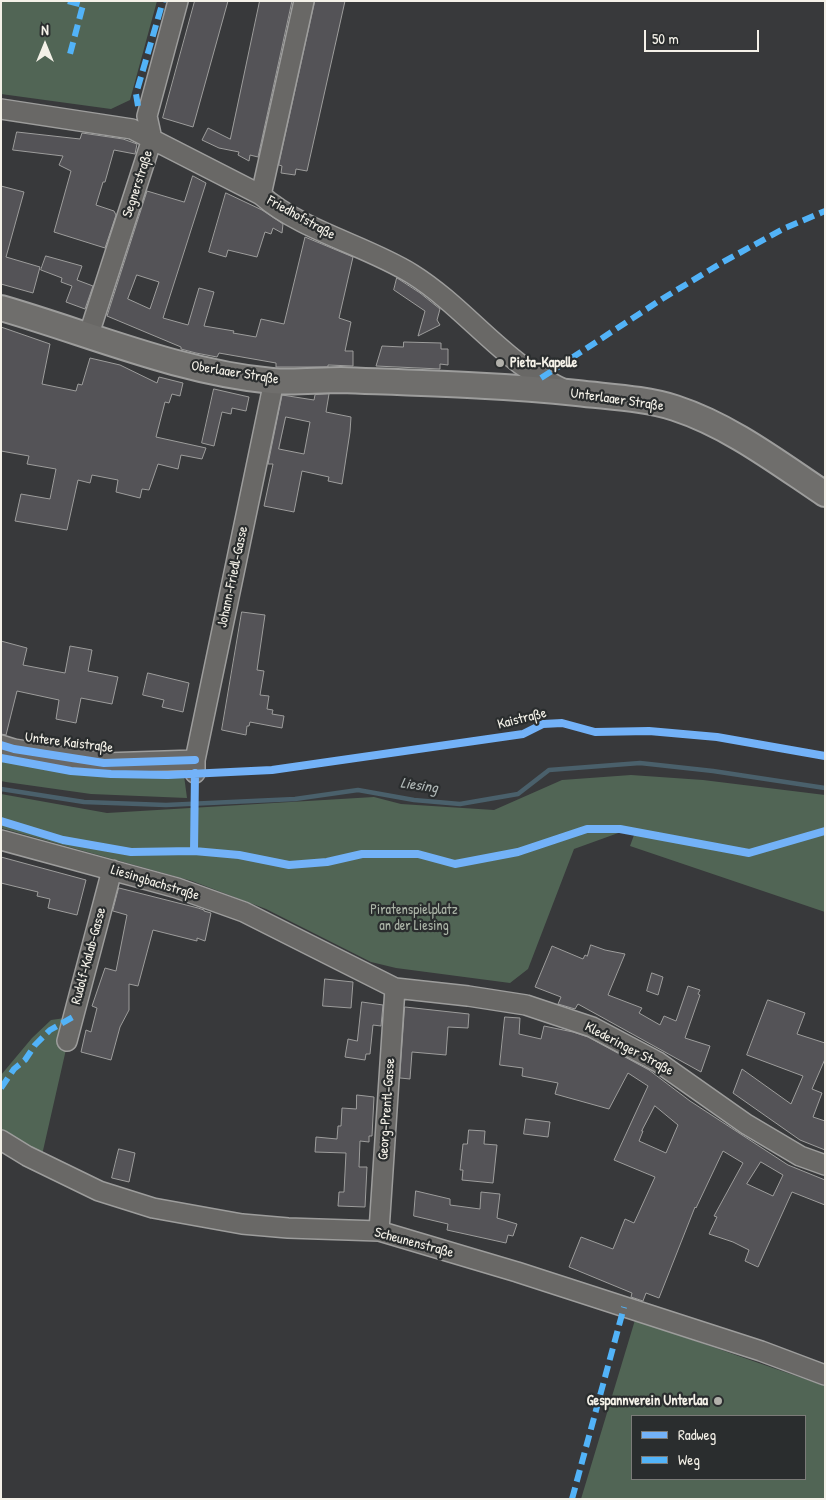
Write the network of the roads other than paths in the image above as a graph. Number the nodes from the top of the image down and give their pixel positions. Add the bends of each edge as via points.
1 (178, 1) edge
2 (304, 1) edge
3 (1, 109) edge
4 (152, 139) junction
5 (261, 195) junction
6 (1, 308) edge
7 (88, 337) junction
8 (520, 364) junction
9 (274, 381) junction
10 (507, 388) junction
11 (571, 393) junction
12 (825, 494) edge
13 (1, 745) edge
14 (195, 766) joint
15 (1, 840) edge
16 (112, 870) junction
17 (303, 942) joint
18 (394, 988) junction
19 (67, 1042) dead end
20 (1, 1140) edge
21 (825, 1165) edge
22 (379, 1231) junction
23 (825, 1375) edge

1 - 4 street, Segnerstraße via 147,116
2 - 5 street
3 - 4 street, Friedhofstraße via 125,127
4 - 5 street, Friedhofstraße
4 - 7 street, Segnerstraße
5 - 8 street, Friedhofstraße via 308,224 379,256 428,284
6 - 7 main road, Oberlaaer Straße
7 - 9 main road, Oberlaaer Straße via 187,366
8 - 10 street
8 - 11 street, Friedhofstraße
9 - 10 main road, Oberlaaer Straße via 339,380
9 - 14 street, Johann-Friedl-Gasse
10 - 11 main road, Unterlaaer Straße
11 - 12 main road, Unterlaaer Straße via 656,403 701,418 747,442
13 - 14 street, Untere Kaistraße via 104,763
15 - 16 street, Liesingbachstraße
16 - 17 street, Liesingbachstraße via 177,888 244,912
16 - 19 street, Rudolf-Kalab-Gasse
17 - 18 street, Klederinger Straße
18 - 21 street, Klederinger Straße via 526,1006 592,1027 658,1062 746,1124 800,1156
18 - 22 street, Georg-Prentl-Gasse
20 - 22 street, Scheunenstraße via 99,1191 153,1208 242,1224
22 - 23 street, Scheunenstraße via 517,1272

